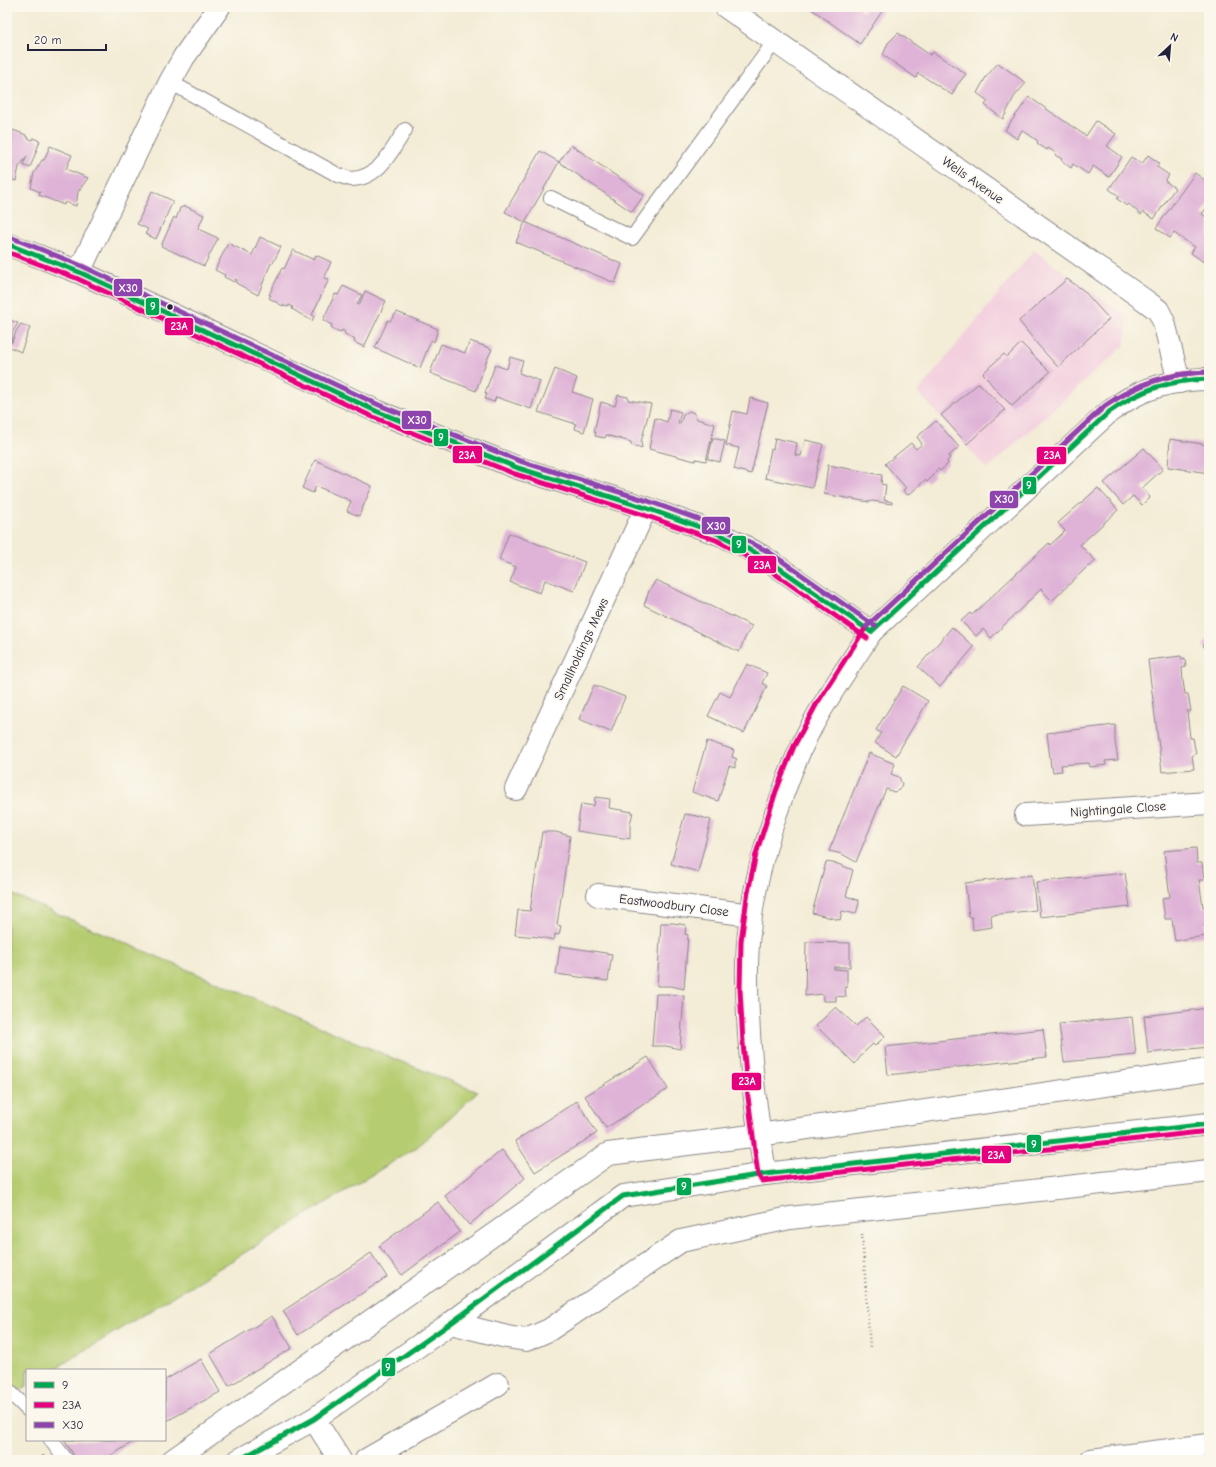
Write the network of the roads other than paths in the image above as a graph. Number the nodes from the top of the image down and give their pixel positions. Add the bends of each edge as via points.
1 (219, 7) edge
2 (726, 7) edge
3 (775, 41) junction
4 (170, 82) junction
5 (405, 130) dead end
6 (551, 198) dead end
7 (7, 244) edge
8 (79, 272) junction
9 (1209, 379) edge
10 (1179, 382) junction
11 (646, 508) junction
12 (871, 632) junction
13 (516, 789) dead end
14 (1209, 803) edge
15 (1026, 815) dead end
16 (598, 895) dead end
17 (751, 915) junction
18 (1209, 1070) edge
19 (1209, 1124) edge
20 (759, 1135) junction
21 (1209, 1171) edge
22 (765, 1174) junction
23 (451, 1323) junction
24 (498, 1384) dead end
25 (7, 1389) edge
26 (26, 1408) edge
27 (314, 1419) junction
28 (52, 1441) edge
29 (1209, 1445) edge
30 (66, 1460) edge
31 (173, 1460) edge
32 (239, 1460) edge
33 (340, 1460) edge
34 (366, 1460) edge
35 (1091, 1460) edge

1 - 4 street
2 - 3 street, Wells Avenue
3 - 6 lane via 632,238
3 - 10 street, Wells Avenue via 1158,310 1164,322
4 - 5 lane via 336,174 350,179 362,178 385,162
4 - 8 street
7 - 8 street
8 - 11 street via 376,411 518,468
9 - 10 street
10 - 12 street via 1153,388 1130,398 1109,412
11 - 12 street via 742,544
11 - 13 street, Smallholdings Mews
12 - 17 street via 811,728 792,767 765,846
14 - 15 street, Nightingale Close
16 - 17 street, Eastwoodbury Close
17 - 20 street via 747,963 748,1008
18 - 20 street
19 - 22 street
20 - 22 street
20 - 31 street via 608,1154
21 - 23 street via 790,1218 681,1241 549,1330 526,1340
22 - 23 street via 623,1196
23 - 27 street
24 - 34 street
25 - 26 lane
27 - 32 street
27 - 33 street
28 - 30 lane
29 - 35 street

